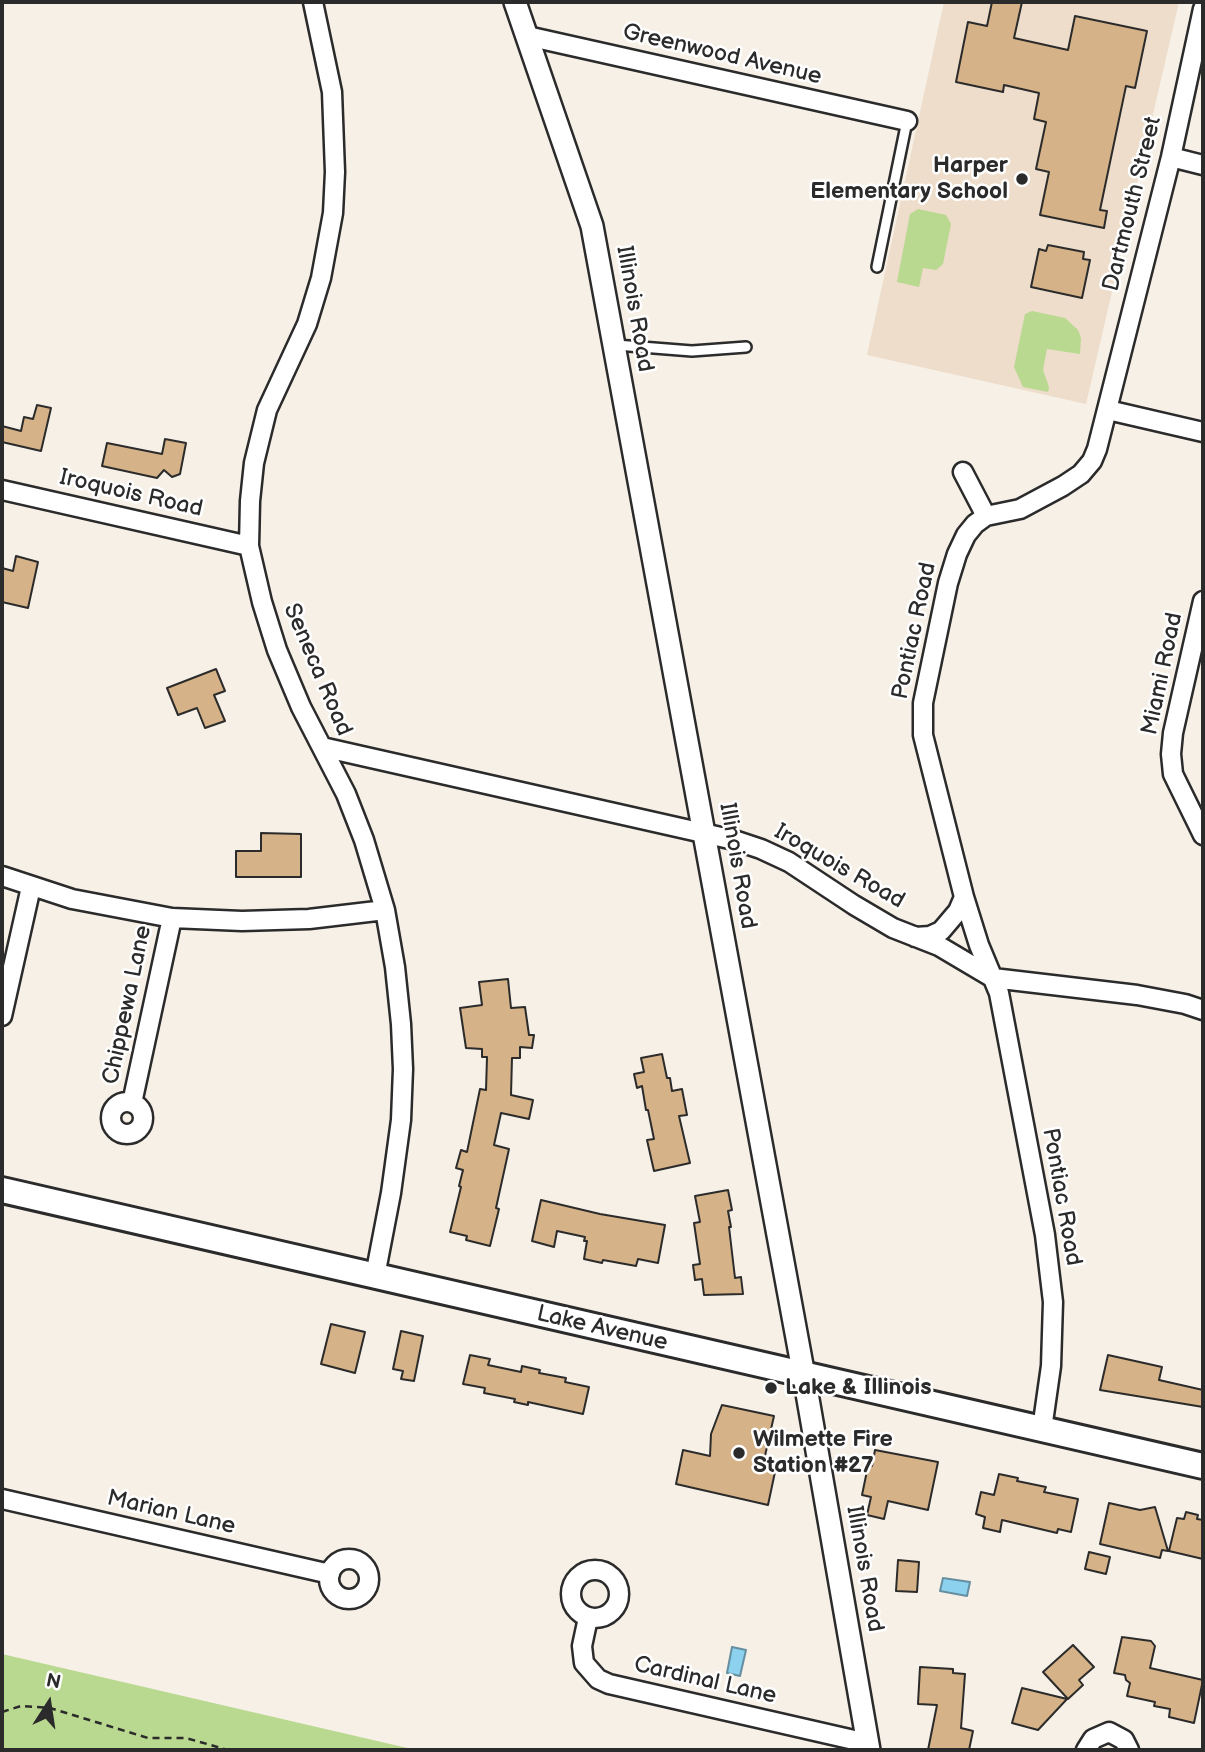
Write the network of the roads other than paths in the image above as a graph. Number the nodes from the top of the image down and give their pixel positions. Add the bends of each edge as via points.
1 (313, 2) edge
2 (515, 2) edge
3 (1203, 9) edge
4 (527, 36) junction
5 (907, 121) joint
6 (1171, 157) junction
7 (1203, 165) edge
8 (877, 267) dead end
9 (614, 345) junction
10 (746, 346) dead end
11 (1108, 410) junction
12 (1203, 432) edge
13 (963, 472) dead end
14 (2, 490) edge
15 (986, 516) junction
16 (249, 546) junction
17 (1203, 601) edge
18 (322, 747) junction
19 (704, 834) junction
20 (1203, 835) edge
21 (2, 876) edge
22 (31, 887) junction
23 (964, 897) junction
24 (385, 910) junction
25 (172, 918) junction
26 (915, 937) junction
27 (993, 978) junction
28 (1203, 1000) edge
29 (1185, 1004) junction
30 (1203, 1010) edge
31 (2, 1017) edge
32 (132, 1103) dead end
33 (2, 1190) edge
34 (375, 1276) junction
35 (804, 1376) junction
36 (1042, 1429) junction
37 (1203, 1466) edge
38 (2, 1499) edge
39 (330, 1574) dead end
40 (588, 1618) dead end
41 (868, 1747) edge
42 (1086, 1750) edge
43 (1129, 1750) edge

1 - 16 street, Seneca Road via 332,92 333,213 307,324 267,410 254,463
2 - 4 street, Illinois Road
3 - 6 street, Dartmouth Street
4 - 5 street, Greenwood Avenue
4 - 9 street, Illinois Road via 592,226
5 - 8 lane
6 - 7 street
6 - 11 street, Dartmouth Street
9 - 10 lane via 692,351
9 - 19 street, Illinois Road
11 - 12 street
11 - 15 street via 1097,450 1081,474 1020,509
13 - 15 street
14 - 16 street, Iroquois Road
15 - 23 street, Pontiac Road via 971,529 957,554 922,719
16 - 18 street, Seneca Road via 277,650
17 - 20 street, Miami Road via 1171,754 1174,774
18 - 19 street, Iroquois Road
18 - 24 street, Seneca Road via 346,794
19 - 26 street, Iroquois Road via 743,843 789,862 854,905
19 - 35 street, Illinois Road
21 - 22 street
22 - 25 street
22 - 31 street
23 - 26 street via 941,931
23 - 27 street, Pontiac Road
24 - 25 street via 309,919
24 - 34 street, Seneca Road via 403,1069 401,1120
25 - 32 street, Chippewa Lane
26 - 27 street, Iroquois Road
27 - 29 street, Iroquois Road
27 - 36 street, Pontiac Road via 1045,1235 1051,1290 1051,1366
28 - 29 street
29 - 30 street, Iroquois Road
33 - 34 main road, Lake Avenue
34 - 35 main road, Lake Avenue
35 - 36 main road, Lake Avenue
35 - 41 street, Illinois Road
36 - 37 main road, Lake Avenue
38 - 39 street, Marian Lane
40 - 41 street, Cardinal Lane via 584,1663 598,1679
42 - 43 street via 1096,1736 1109,1732 1124,1740

